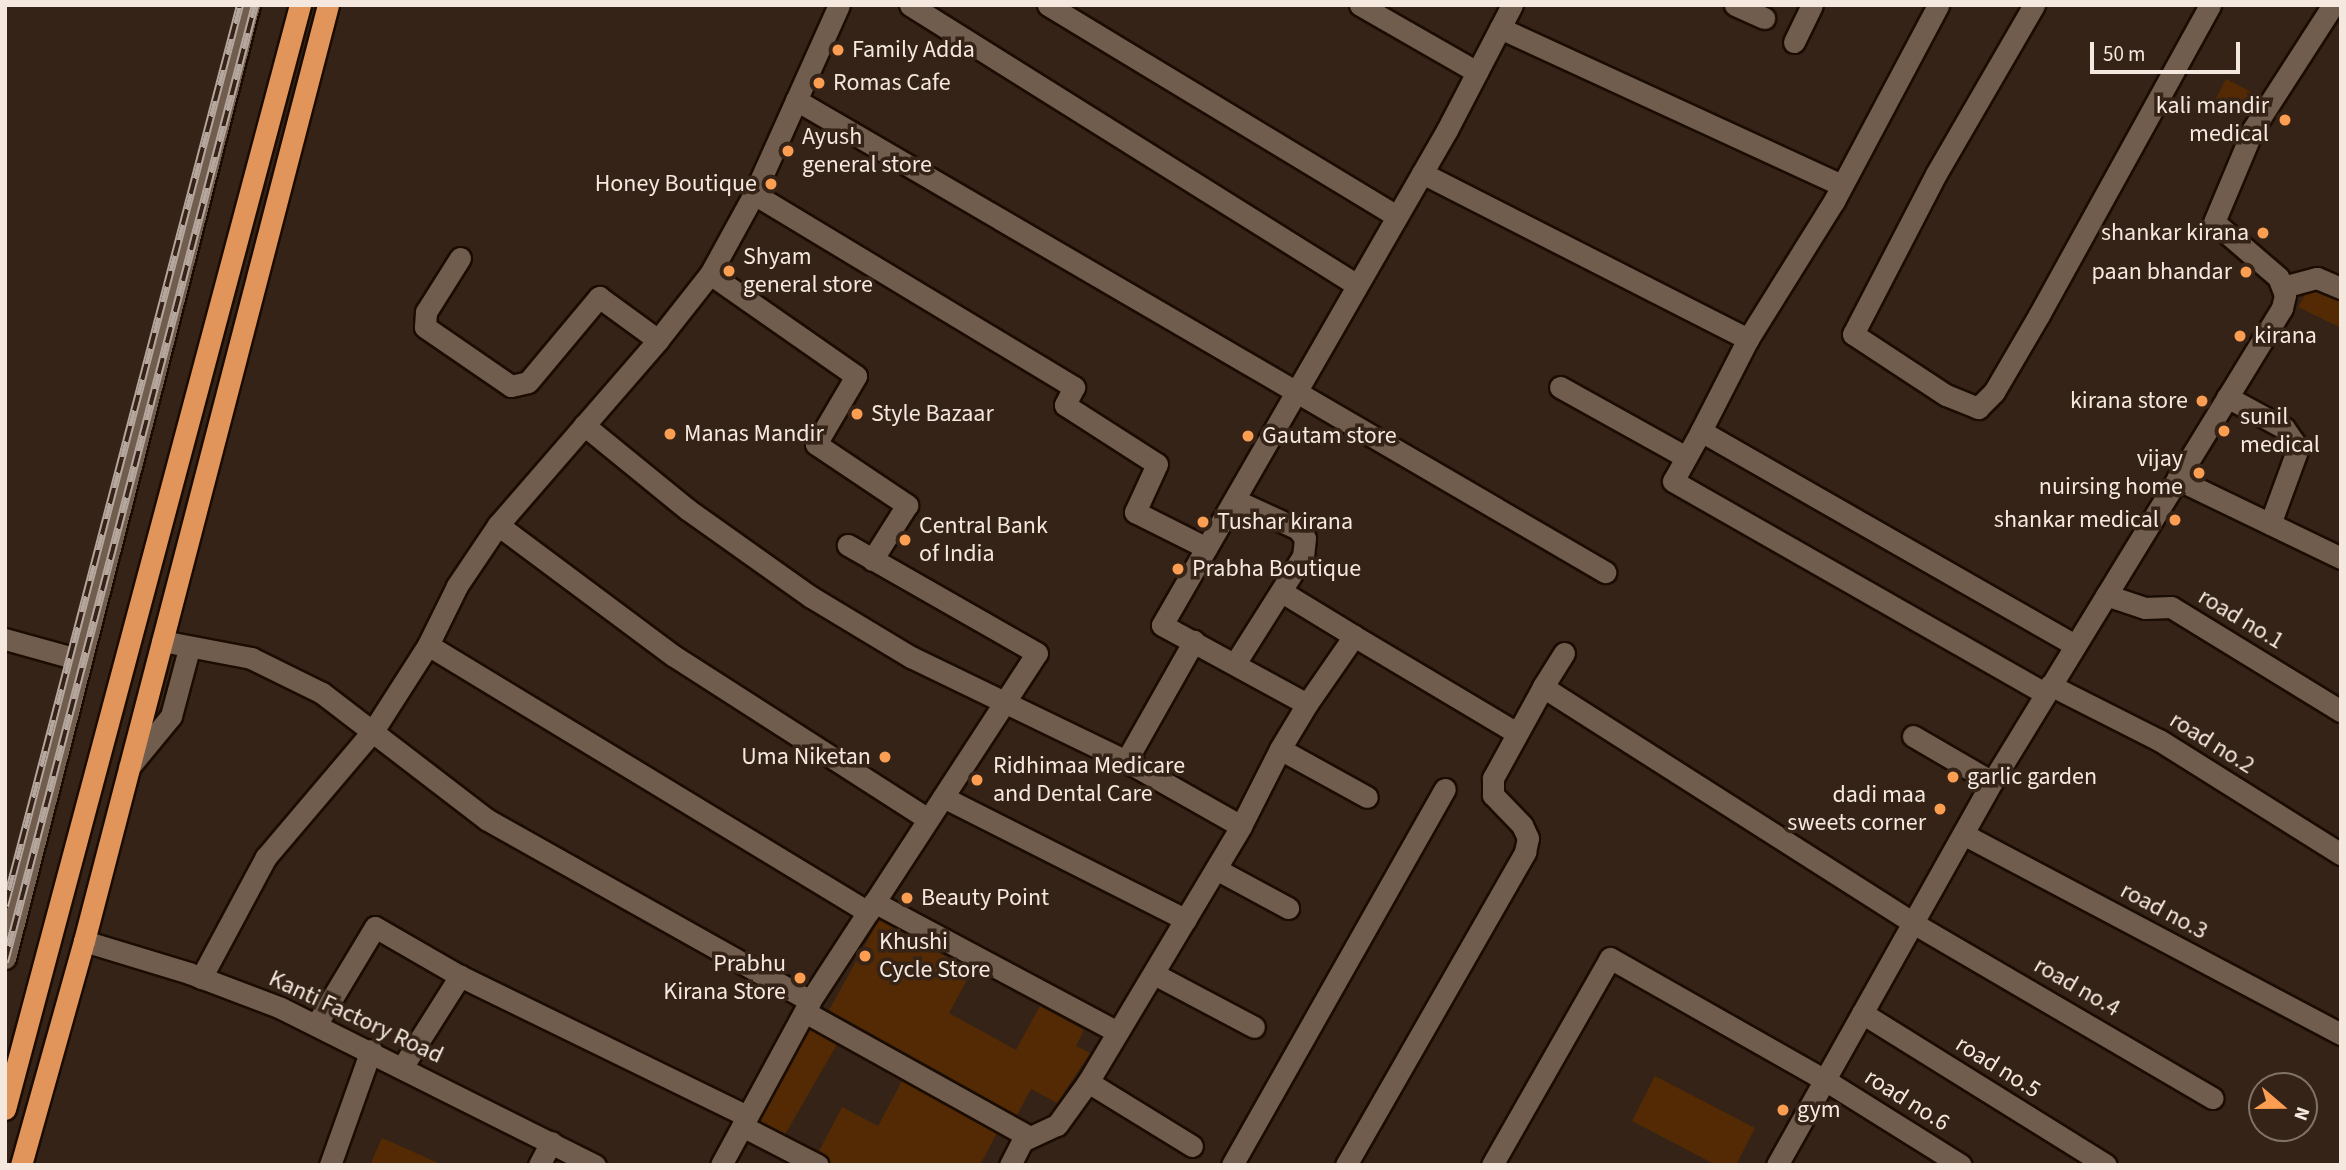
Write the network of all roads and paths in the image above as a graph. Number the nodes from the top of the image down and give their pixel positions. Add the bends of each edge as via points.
1 (249, 5) edge
2 (300, 5) edge
3 (328, 5) edge
4 (839, 5) edge
5 (910, 5) edge
6 (1048, 5) edge
7 (1360, 5) edge
8 (1511, 5) edge
9 (1735, 5) edge
10 (1812, 5) edge
11 (1938, 5) edge
12 (2034, 5) edge
13 (2210, 5) edge
14 (2333, 5) edge
15 (1764, 18) dead end
16 (1500, 28) junction
17 (1794, 42) dead end
18 (1477, 72) junction
19 (796, 100) junction
20 (1422, 173) junction
21 (1842, 185) junction
22 (754, 194) junction
23 (1397, 216) junction
24 (460, 258) dead end
25 (710, 274) junction
26 (1357, 285) junction
27 (2341, 288) edge
28 (2282, 297) junction
29 (1748, 339) junction
30 (659, 340) junction
31 (1560, 387) dead end
32 (1294, 394) junction
33 (2227, 397) junction
34 (584, 425) junction
35 (1701, 431) junction
36 (1686, 457) junction
37 (2176, 480) junction
38 (1235, 500) junction
39 (2270, 524) junction
40 (498, 525) junction
41 (848, 545) dead end
42 (1208, 548) junction
43 (2341, 558) edge
44 (872, 560) junction
45 (1605, 572) dead end
46 (1282, 592) junction
47 (2106, 595) junction
48 (1354, 636) junction
49 (5, 639) edge
50 (162, 640) junction
51 (1194, 641) junction
52 (428, 645) junction
53 (2075, 645) junction
54 (189, 649) junction
55 (1564, 653) dead end
56 (79, 660) junction
57 (1236, 662) junction
58 (1543, 687) junction
59 (2048, 689) junction
60 (1307, 704) junction
61 (1004, 705) junction
62 (2341, 711) edge
63 (373, 731) junction
64 (1517, 733) junction
65 (1913, 736) dead end
66 (1280, 749) junction
67 (1126, 761) junction
68 (129, 767) junction
69 (1992, 782) junction
70 (1445, 789) dead end
71 (943, 797) junction
72 (1367, 797) dead end
73 (928, 819) junction
74 (1241, 826) junction
75 (1963, 834) junction
76 (2341, 855) edge
77 (1216, 869) junction
78 (871, 907) junction
79 (1288, 908) dead end
80 (1186, 920) junction
81 (1913, 923) junction
82 (84, 941) junction
83 (5, 958) edge
84 (1154, 974) junction
85 (460, 976) junction
86 (201, 978) junction
87 (807, 1006) junction
88 (1862, 1013) junction
89 (317, 1025) junction
90 (1254, 1027) dead end
91 (1117, 1032) junction
92 (2341, 1034) edge
93 (371, 1050) junction
94 (402, 1066) junction
95 (1825, 1080) junction
96 (1088, 1082) junction
97 (2213, 1098) dead end
98 (5, 1109) edge
99 (745, 1121) junction
100 (1030, 1137) junction
101 (551, 1142) junction
102 (1192, 1146) dead end
103 (21, 1165) edge
104 (330, 1165) edge
105 (539, 1165) edge
106 (594, 1165) edge
107 (721, 1165) edge
108 (818, 1165) edge
109 (1010, 1165) edge
110 (1232, 1165) edge
111 (1346, 1165) edge
112 (1492, 1165) edge
113 (1777, 1165) edge
114 (1961, 1165) edge
115 (2106, 1165) edge

1 - 56 street
2 - 98 highway
3 - 50 highway
4 - 19 street
5 - 26 street
6 - 23 street
7 - 18 street
8 - 16 street
9 - 15 street
10 - 17 street
11 - 21 street
12 - 13 street via 1936,174 1853,334 1945,395 1978,408 1990,399
14 - 28 street via 2253,129 2214,222 2278,277
16 - 18 street
16 - 21 street
18 - 20 street
19 - 22 street
19 - 32 street
20 - 23 street
20 - 29 street
21 - 29 street
22 - 25 street
22 - 42 street via 1074,387 1065,405 1157,464 1135,512
23 - 26 street
24 - 30 street via 426,312 425,327 511,386 528,382 599,297
25 - 30 street
25 - 44 street via 856,376 816,444 907,505
26 - 32 street
27 - 28 street via 2317,278
28 - 33 street
29 - 35 street
30 - 34 street
31 - 36 street
32 - 38 street
32 - 45 street
33 - 37 street
33 - 39 street via 2284,428 2298,448
34 - 40 street
34 - 61 street via 687,509 811,597 911,657
35 - 36 street
35 - 53 street
36 - 59 street, road no.2 via 1673,481
37 - 39 street
37 - 47 street
38 - 42 street
38 - 46 street via 1298,529 1305,538 1303,556
39 - 43 street
40 - 52 street via 457,586
40 - 73 street via 674,656
41 - 44 street
42 - 51 street via 1162,625
44 - 61 street via 1037,653
46 - 48 street
46 - 57 street
47 - 53 street
47 - 62 street, road no.1 via 2146,608 2171,607
48 - 60 street
48 - 64 street
49 - 56 street
50 - 54 street
50 - 68 highway
51 - 57 street
51 - 67 street
52 - 63 street
52 - 78 street
53 - 59 street
54 - 63 street via 227,650 322,693
54 - 68 street via 171,716
55 - 58 street
56 - 83 street
57 - 60 street
58 - 64 street
58 - 81 street, road no.4
59 - 69 street
59 - 76 street, road no.2 via 2159,740
60 - 66 street
61 - 67 street
61 - 71 street
63 - 86 street via 266,857
63 - 87 street via 486,819
64 - 111 street via 1493,778 1493,795 1522,825 1528,838 1525,852
65 - 69 street
66 - 72 street
66 - 74 street
67 - 74 street
68 - 82 highway
69 - 75 street
70 - 110 street
71 - 73 street
71 - 80 street
73 - 78 street
74 - 77 street
75 - 81 street
75 - 92 street, road no.3
77 - 79 street
77 - 80 street
78 - 87 street
78 - 91 street
80 - 84 street
81 - 88 street
81 - 97 street, road no.4
82 - 86 street, Kanti Factory Road
82 - 103 highway
84 - 90 street
84 - 91 street
85 - 89 street via 375,927
85 - 94 street
85 - 99 street
86 - 89 street, Kanti Factory Road
87 - 99 street
87 - 100 street
88 - 95 street
88 - 115 street, road no.5
89 - 93 street, Kanti Factory Road
91 - 96 street
93 - 94 street, Kanti Factory Road
93 - 104 street
94 - 101 street, Kanti Factory Road
95 - 112 street, road no.6 via 1610,958
95 - 113 street
95 - 114 street, road no.6
96 - 100 street via 1057,1125
96 - 102 street
99 - 107 street
99 - 108 street
100 - 109 street via 1022,1141
101 - 105 street
101 - 106 street, Kanti Factory Road

